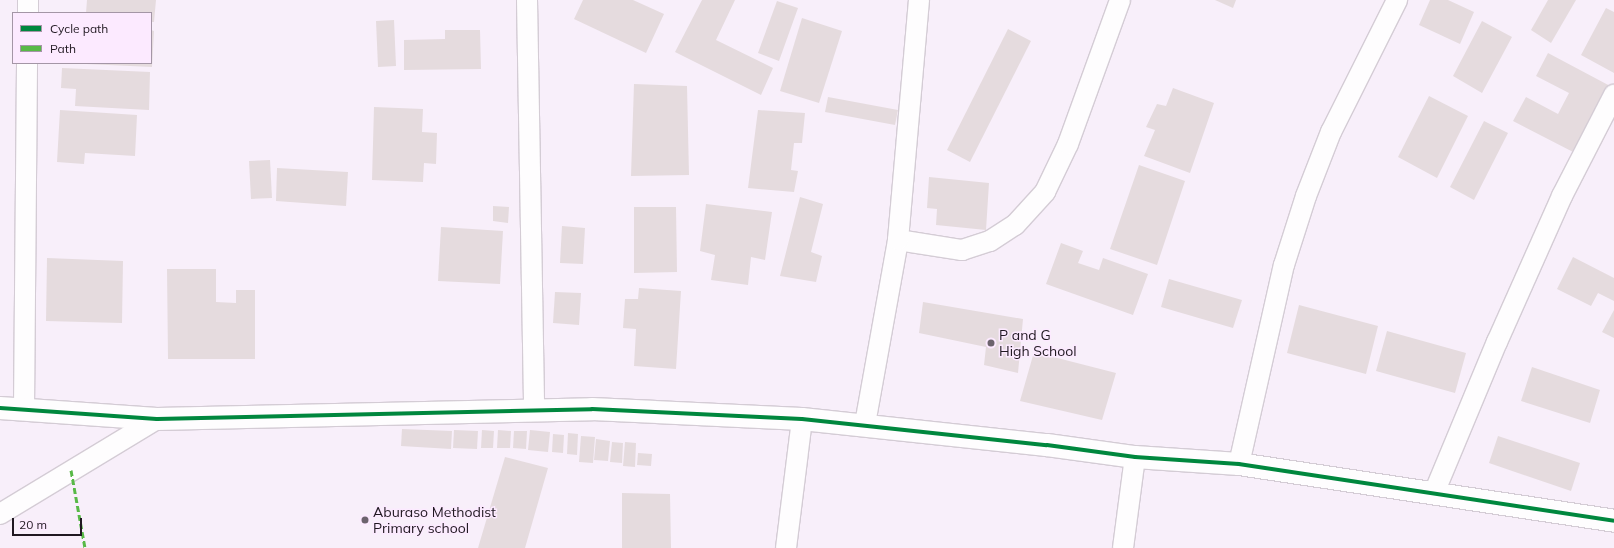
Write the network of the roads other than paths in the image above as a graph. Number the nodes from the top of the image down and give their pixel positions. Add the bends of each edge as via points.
1 (28, 0) edge
2 (527, 0) edge
3 (920, 0) edge
4 (1120, 0) edge
5 (1397, 0) edge
6 (28, 12) edge
7 (27, 64) edge
8 (1614, 95) edge
9 (898, 240) junction
10 (0, 408) edge
11 (24, 409) junction
12 (534, 411) junction
13 (157, 419) junction
14 (802, 419) junction
15 (865, 424) junction
16 (1135, 457) junction
17 (1238, 464) junction
18 (1434, 493) junction
19 (0, 514) edge
20 (1614, 521) edge
21 (786, 548) edge
22 (1123, 548) edge

1 - 6 street
2 - 12 street
3 - 9 street
4 - 9 street via 1068,144 1045,192 1015,225 990,240 962,250
5 - 17 street via 1332,132 1306,196 1284,265
7 - 11 street
8 - 18 street via 1562,196
9 - 15 street
10 - 11 street
11 - 13 street
12 - 13 street
12 - 14 street via 592,409
13 - 19 street
14 - 15 street
14 - 21 street
15 - 16 street
16 - 17 street
16 - 22 street
17 - 18 street
18 - 20 street

